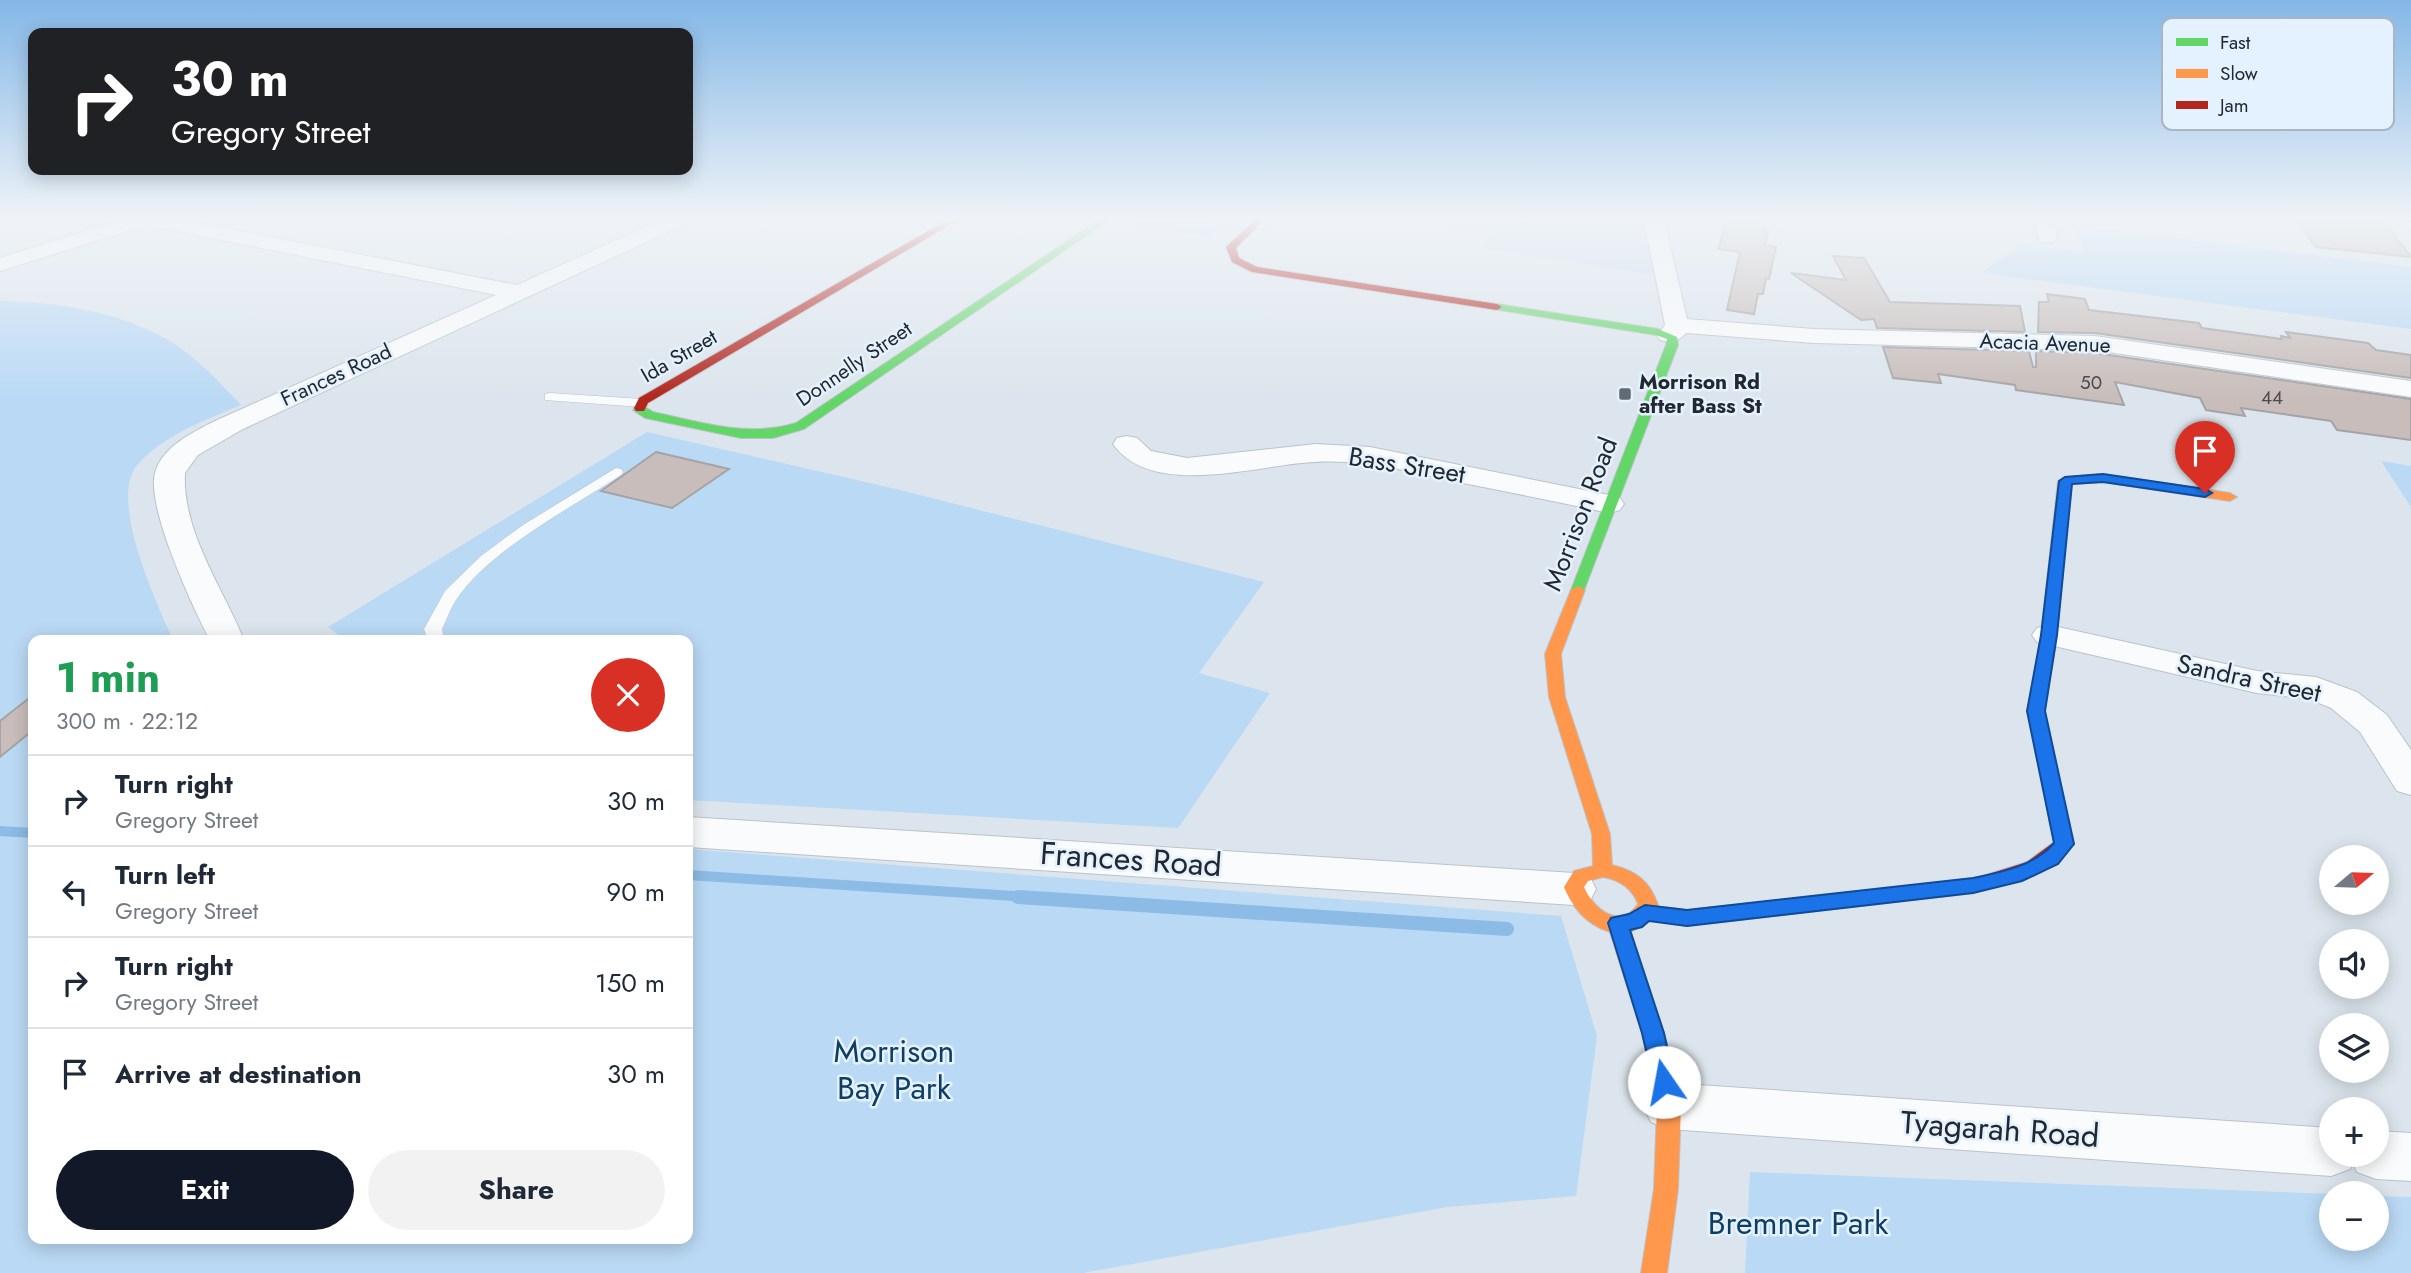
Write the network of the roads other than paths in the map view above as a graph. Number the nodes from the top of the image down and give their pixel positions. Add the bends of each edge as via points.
1 (453, 279) edge
2 (545, 279) edge
3 (852, 279) edge
4 (1017, 279) edge
5 (1314, 279) edge
6 (1664, 279) edge
7 (517, 292) junction
8 (1589, 323) junction
9 (1673, 330) junction
10 (1651, 357) junction
11 (2411, 390) edge
12 (550, 397) dead end
13 (642, 402) junction
14 (1127, 444) dead end
15 (616, 472) dead end
16 (2230, 497) dead end
17 (1609, 504) junction
18 (224, 635) edge
19 (435, 635) edge
20 (2049, 635) junction
21 (2411, 781) edge
22 (693, 832) edge
23 (1588, 879) junction
24 (1645, 913) junction
25 (1618, 923) junction
26 (1669, 1106) junction
27 (2319, 1151) edge
28 (2389, 1156) edge
29 (2411, 1157) edge
30 (1654, 1273) edge

1 - 7 street
2 - 7 street, Frances Road
3 - 13 street, Ida Street
4 - 13 street, Donnelly Street via 800,426 774,434 741,434 649,415 639,410
5 - 8 street
6 - 9 street
7 - 18 street, Frances Road via 233,423 200,440 177,461 167,485 207,605
8 - 9 street
8 - 10 street via 1623,336
9 - 10 street, Morrison Road via 1673,340
9 - 11 street, Acacia Avenue via 2095,343
10 - 17 street, Morrison Road
12 - 13 lane
14 - 17 street, Bass Street via 1134,455 1173,465 1218,465 1315,453 1372,455
15 - 19 lane via 474,570 450,597 433,629
16 - 20 street via 2103,478 2065,481
17 - 23 street, Morrison Road via 1553,653 1557,697 1601,834
20 - 21 street, Sandra Street via 2257,682 2316,688 2344,700 2374,724
20 - 24 street via 2036,711 2064,844 2051,859 2015,876 1973,886 1687,918
22 - 23 street, Frances Road
23 - 24 street via 1625,875 1643,888 1648,905
23 - 25 street via 1575,897 1586,912
24 - 25 street via 1634,921
25 - 26 street via 1653,1033
26 - 27 street, Tyagarah Road
26 - 30 street via 1666,1189
28 - 29 street

